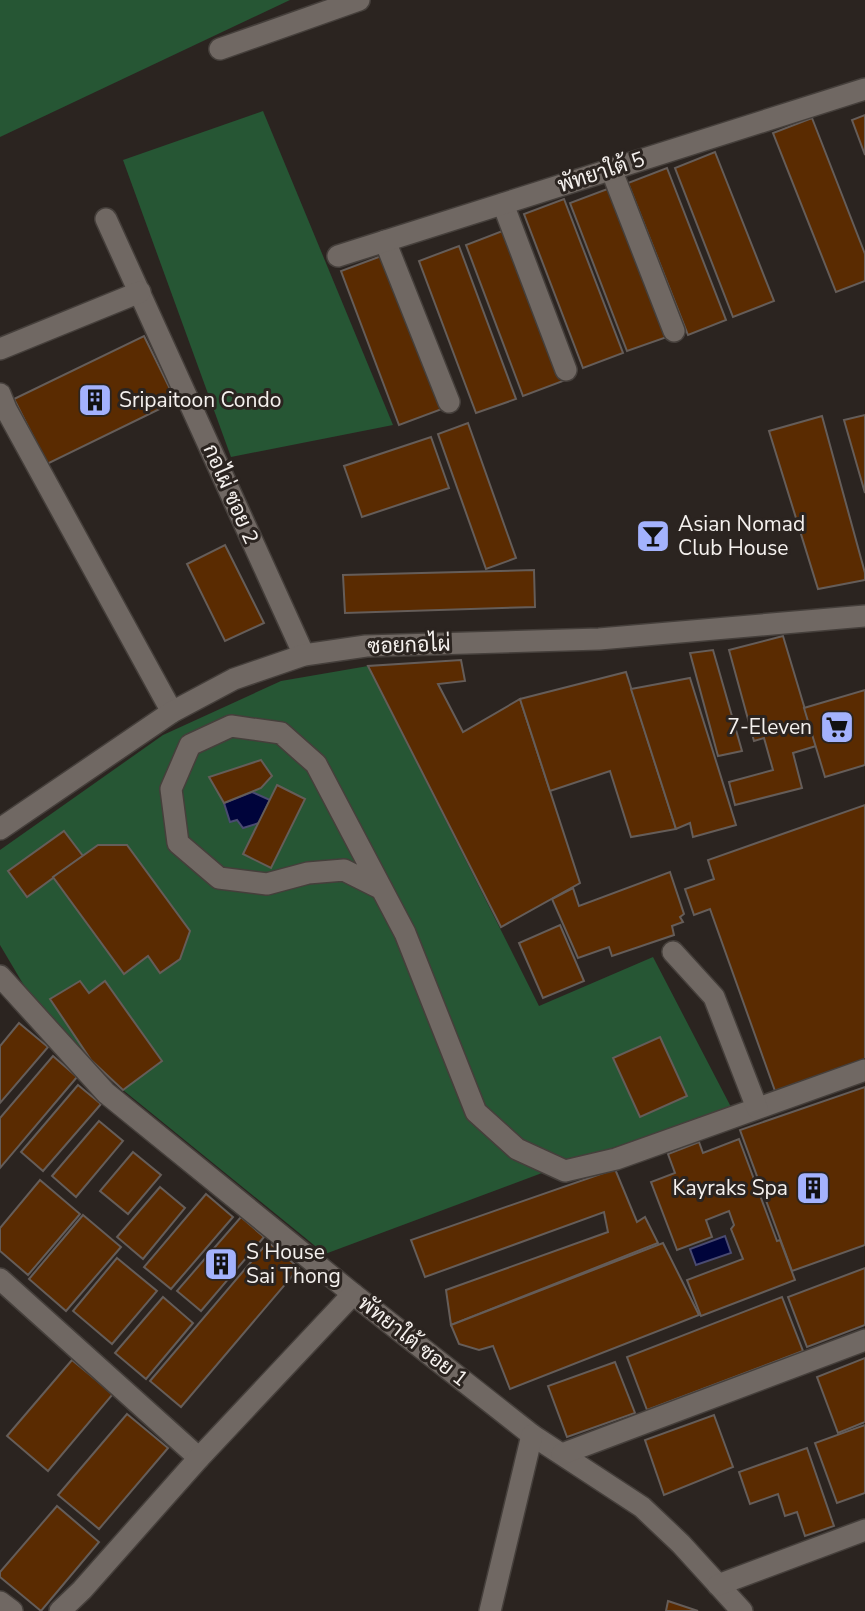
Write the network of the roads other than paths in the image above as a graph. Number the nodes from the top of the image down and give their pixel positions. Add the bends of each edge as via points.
1 (359, 0) edge
2 (220, 49) dead end
3 (865, 89) edge
4 (611, 169) junction
5 (503, 204) junction
6 (106, 219) dead end
7 (385, 241) junction
8 (338, 256) dead end
9 (140, 292) junction
10 (674, 331) dead end
11 (0, 349) edge
12 (566, 370) dead end
13 (0, 394) edge
14 (449, 402) dead end
15 (865, 616) edge
16 (304, 655) junction
17 (172, 712) junction
18 (0, 829) edge
19 (383, 889) junction
20 (673, 952) dead end
21 (0, 976) edge
22 (865, 1070) edge
23 (757, 1108) junction
24 (0, 1279) edge
25 (353, 1294) junction
26 (865, 1340) edge
27 (532, 1435) junction
28 (562, 1454) junction
29 (200, 1458) junction
30 (865, 1530) edge
31 (718, 1585) junction
32 (0, 1602) edge
33 (12, 1611) edge
34 (60, 1611) edge
35 (490, 1611) edge
36 (741, 1611) edge

1 - 2 street
3 - 4 street, พัทยาใต้ 5
4 - 5 street, พัทยาใต้ 5
4 - 10 street
5 - 7 street, พัทยาใต้ 5
5 - 12 street
6 - 9 street, กอไผ่ ซอย 2
7 - 8 street, พัทยาใต้ 5
7 - 14 street
9 - 11 street
9 - 16 street, กอไผ่ ซอย 2
13 - 17 street
15 - 16 street, ซอยกอไผ่ via 598,639 366,646
16 - 17 street, ซอยกอไผ่ via 234,679
17 - 18 street, ซอยกอไผ่
19 - 19 street via 344,870 267,884 219,878 178,843 171,789 190,745 231,726 281,733 316,764
19 - 23 street via 476,1112 517,1149 565,1171 616,1159
20 - 23 street via 714,997
21 - 25 street, พัทยาใต้ ซอย 1 via 106,1093
22 - 23 street
24 - 29 street
25 - 27 street, พัทยาใต้ ซอย 1
25 - 29 street
26 - 28 street
27 - 28 street, พัทยาใต้ ซอย 1
27 - 35 street
28 - 31 street, พัทยาใต้ ซอย 1 via 642,1507
29 - 34 street
30 - 31 street
31 - 36 street, พัทยาใต้ ซอย 1
32 - 33 street

